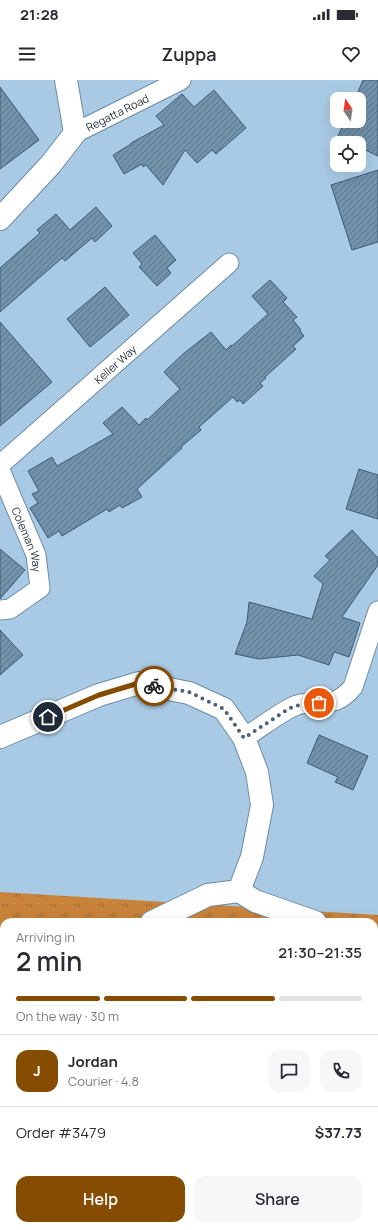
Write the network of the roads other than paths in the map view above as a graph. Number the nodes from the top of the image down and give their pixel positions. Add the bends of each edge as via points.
1 (66, 80) edge
2 (181, 80) edge
3 (75, 133) junction
4 (0, 219) edge
5 (229, 263) dead end
6 (0, 465) edge
7 (0, 470) edge
8 (0, 610) edge
9 (378, 611) edge
10 (0, 737) edge
11 (244, 738) junction
12 (239, 891) junction
13 (161, 918) edge
14 (304, 918) edge

1 - 3 street
2 - 3 street, Regatta Road
3 - 4 street via 51,164
5 - 6 street, Keller Way
7 - 8 street, Coleman Way via 36,555 40,588 10,609
9 - 11 street via 353,687 346,695 331,703 306,703 296,706
10 - 11 street via 99,695 139,683 189,692 224,709
11 - 12 street via 257,772 262,805 252,857
12 - 13 street via 208,896
12 - 14 street via 255,901

